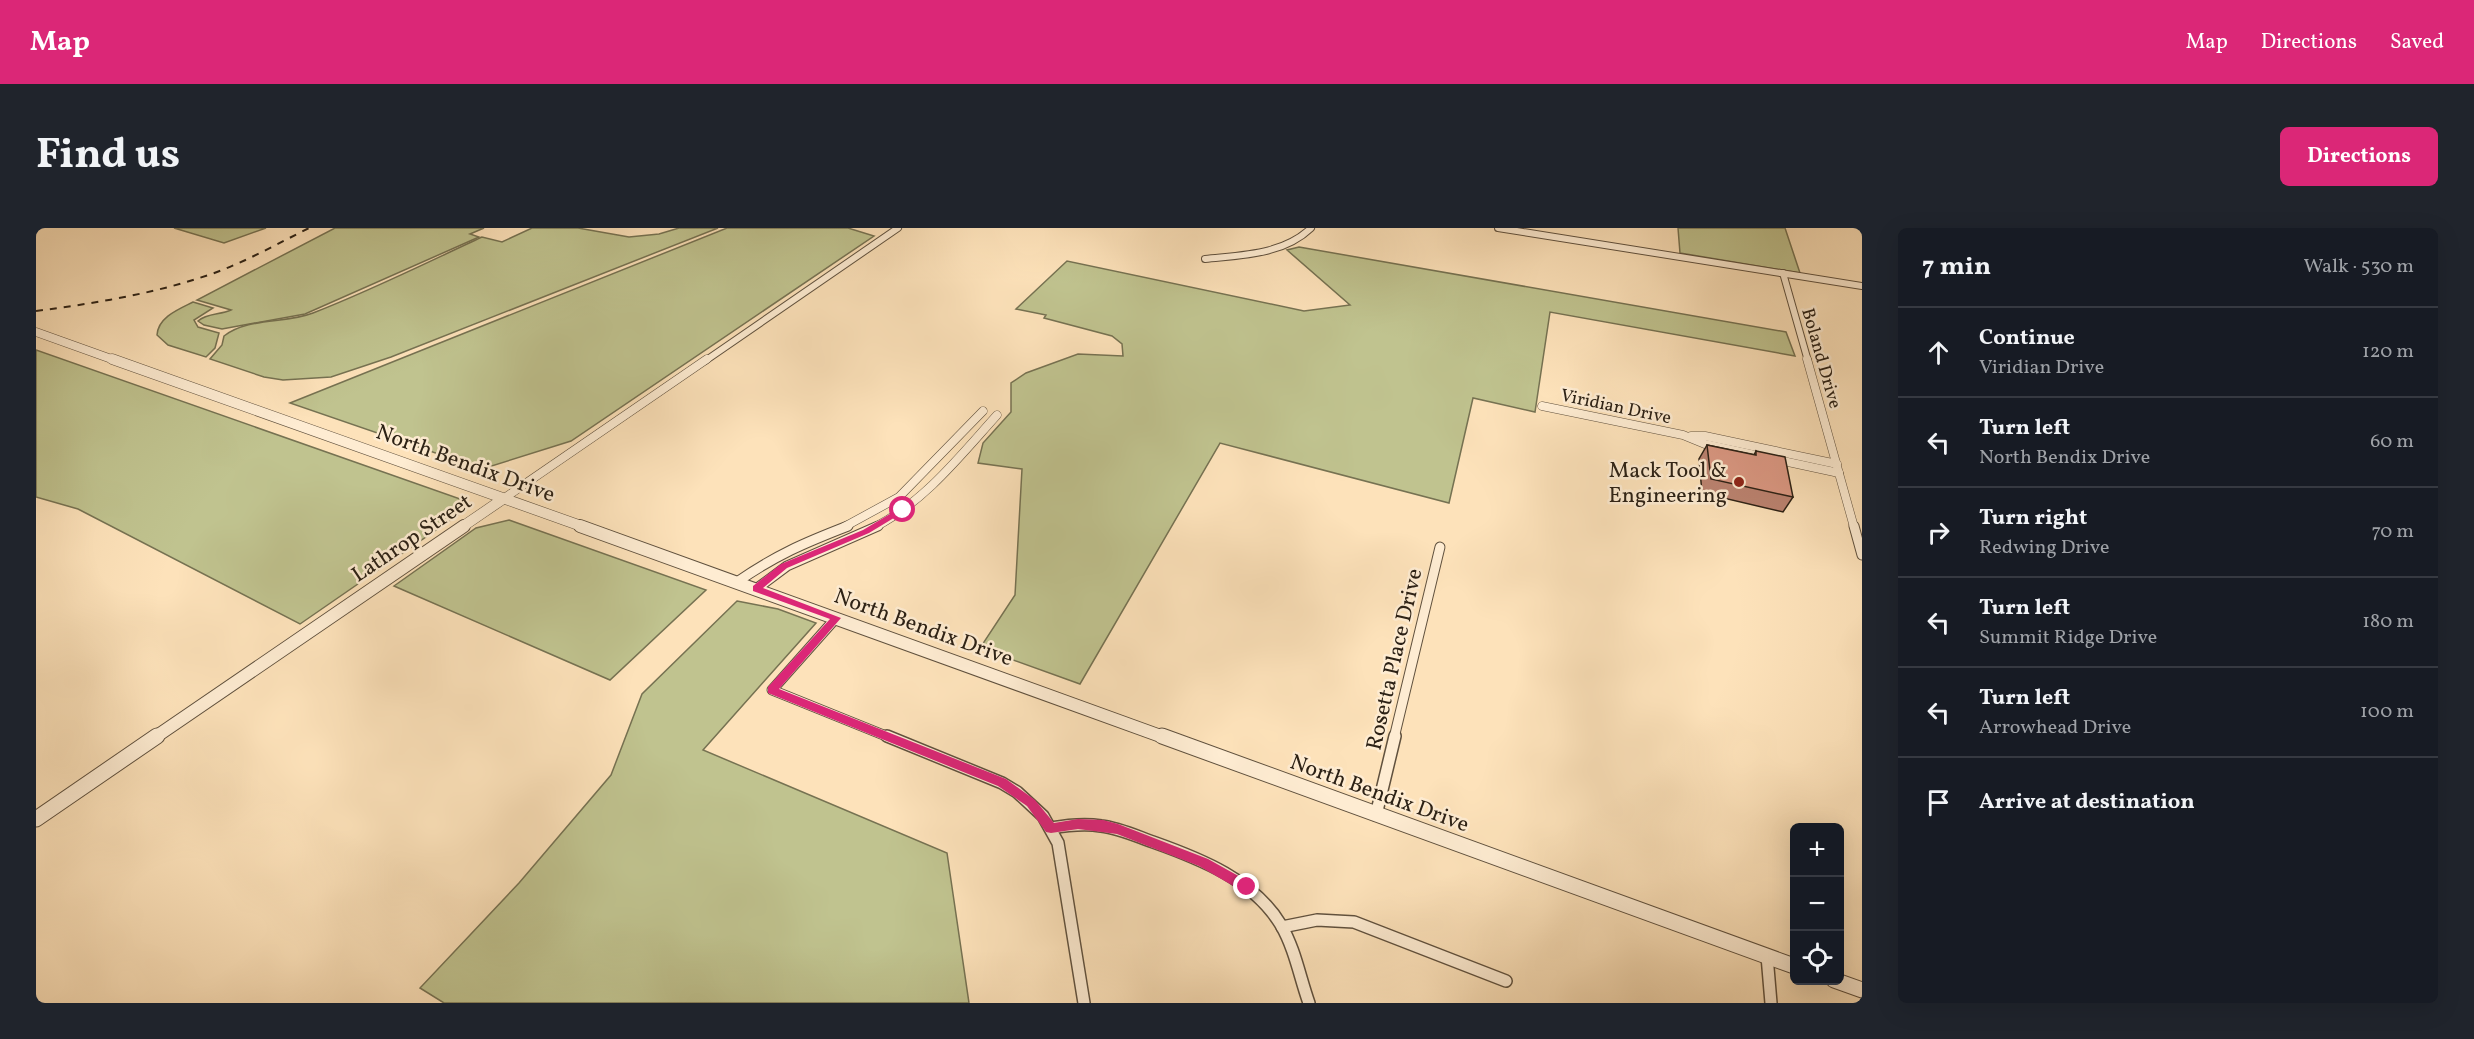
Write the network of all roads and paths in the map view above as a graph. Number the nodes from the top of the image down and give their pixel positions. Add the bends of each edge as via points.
1 (898, 228) edge
2 (1311, 228) edge
3 (1498, 228) edge
4 (1205, 259) dead end
5 (1783, 273) junction
6 (1862, 286) edge
7 (36, 332) edge
8 (1542, 406) dead end
9 (983, 411) dead end
10 (997, 415) dead end
11 (1683, 435) junction
12 (1836, 464) junction
13 (1839, 473) junction
14 (502, 499) junction
15 (1440, 547) dead end
16 (1862, 555) edge
17 (737, 582) junction
18 (756, 589) junction
19 (836, 618) junction
20 (1376, 814) junction
21 (36, 819) edge
22 (1051, 828) junction
23 (1282, 927) junction
24 (1767, 956) junction
25 (1790, 965) edge
26 (1506, 981) dead end
27 (1844, 984) edge
28 (1862, 990) edge
29 (1084, 1003) edge
30 (1309, 1003) edge
31 (1771, 1003) edge

1 - 14 street, Lathrop Street
2 - 4 street via 1302,238 1278,247
3 - 5 street
5 - 6 street
5 - 12 street, Boland Drive
7 - 14 street, North Bendix Drive
8 - 11 street, Viridian Drive
9 - 17 street via 899,497 855,523 783,553
10 - 18 street via 931,486 903,510 866,531 784,566
11 - 12 street, Viridian Drive via 1705,436
11 - 13 street, Viridian Drive via 1705,444
12 - 13 street, Boland Drive
13 - 16 street, Boland Drive
14 - 17 street, North Bendix Drive
14 - 21 street, Lathrop Street
15 - 20 street, Rosetta Place Drive
17 - 18 street, North Bendix Drive
18 - 19 street, North Bendix Drive
19 - 20 street, North Bendix Drive
19 - 22 street via 772,690 1002,783 1031,803
20 - 24 street, North Bendix Drive
22 - 23 street via 1103,825 1204,862 1247,887
22 - 29 street via 1061,857
23 - 26 street via 1317,920 1354,922
23 - 30 street
24 - 25 street, North Bendix Drive
24 - 31 street
27 - 28 street

